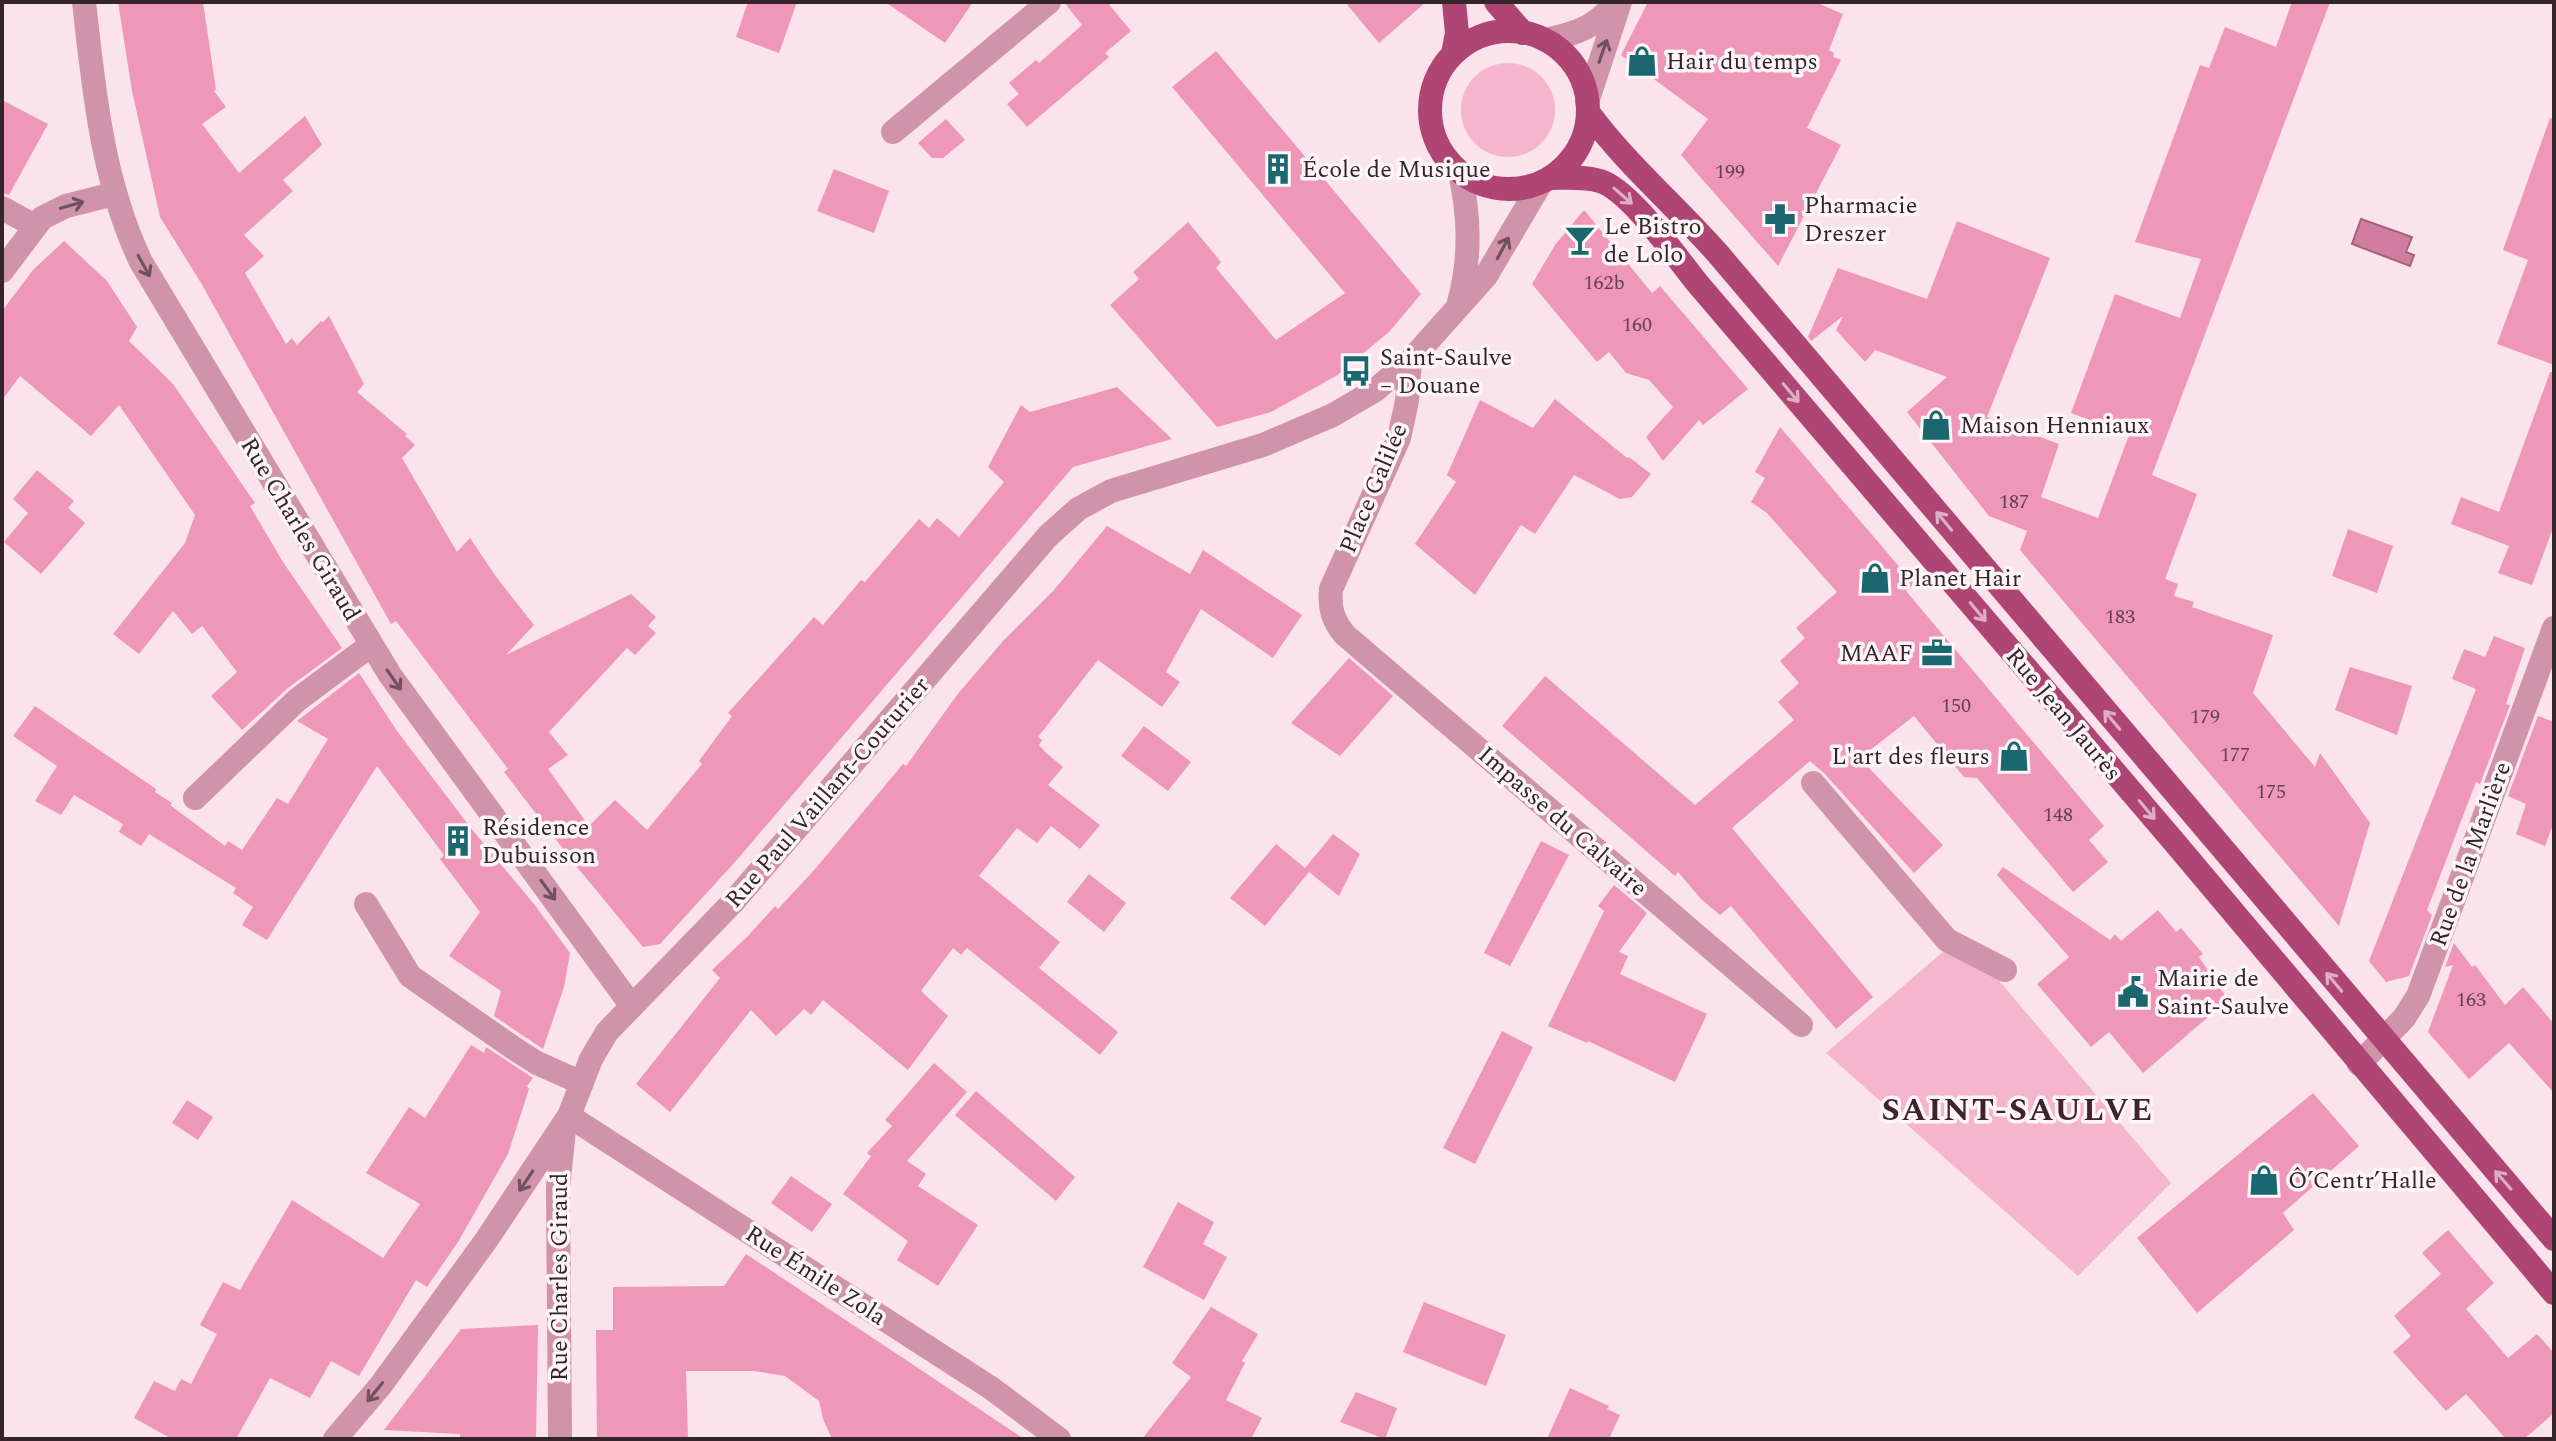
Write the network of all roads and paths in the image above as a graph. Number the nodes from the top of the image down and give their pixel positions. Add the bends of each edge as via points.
1 (84, 2) edge
2 (1049, 2) edge
3 (1454, 2) edge
4 (1496, 2) edge
5 (1618, 2) edge
6 (1534, 36) junction
7 (1453, 54) junction
8 (1587, 107) junction
9 (893, 132) dead end
10 (1460, 173) junction
11 (1545, 180) junction
12 (114, 194) junction
13 (2, 208) edge
14 (35, 226) junction
15 (2, 271) edge
16 (1458, 308) junction
17 (1410, 361) junction
18 (1331, 612) joint
19 (2554, 628) edge
20 (371, 645) junction
21 (1813, 783) dead end
22 (195, 798) dead end
23 (366, 904) dead end
24 (2005, 970) dead end
25 (631, 1005) junction
26 (1801, 1025) dead end
27 (2384, 1040) junction
28 (2359, 1064) junction
29 (582, 1083) junction
30 (569, 1116) junction
31 (2554, 1239) edge
32 (2554, 1293) edge
33 (335, 1439) edge
34 (560, 1439) edge
35 (1059, 1439) edge

1 - 12 street, Rue Charles Giraud via 100,131
2 - 9 street
3 - 7 main road
4 - 6 main road
5 - 6 street via 1585,30
8 -> 5 street
6 - 7 main road via 1504,31 1485,35
6 - 8 main road via 1561,51 1573,66
7 - 10 main road via 1436,77 1430,115 1436,143
8 - 11 main road via 1577,150
27 -> 8 main road, Rue Jean Jaurès via 1719,255 1621,154
10 - 11 main road via 1494,189 1522,189
10 - 16 street via 1468,231
16 -> 11 street, Rue Paul Vaillant-Couturier via 1491,268
11 -> 28 main road, Rue Jean Jaurès via 1598,181 1632,203
14 -> 12 street via 54,211
12 -> 20 street, Rue Charles Giraud via 141,262
13 - 14 street
14 - 15 street
16 - 17 street, Rue Paul Vaillant-Couturier
17 - 18 street, Place Galilée via 1399,438 1335,577
17 - 25 street, Rue Paul Vaillant-Couturier via 1333,415 1241,454 1111,491 1064,521 734,901
18 - 26 street, Impasse du Calvaire via 1345,635
19 - 27 street, Rue de la Marlière via 2418,996
20 - 22 street via 297,700
20 -> 25 street, Rue Charles Giraud
21 - 24 street via 1947,940
23 - 29 street via 410,976 537,1063
25 - 29 street, Rue Paul Vaillant-Couturier via 599,1043
27 - 28 street, Rue de la Marlière
31 -> 27 main road, Rue Jean Jaurès
28 - 32 main road, Rue Jean Jaurès
29 - 30 street, Rue Paul Vaillant-Couturier
30 -> 33 street, Rue Paul Vaillant-Couturier via 399,1361
30 - 34 street, Rue Charles Giraud via 558,1188
30 - 35 street, Rue Émile Zola via 991,1388

